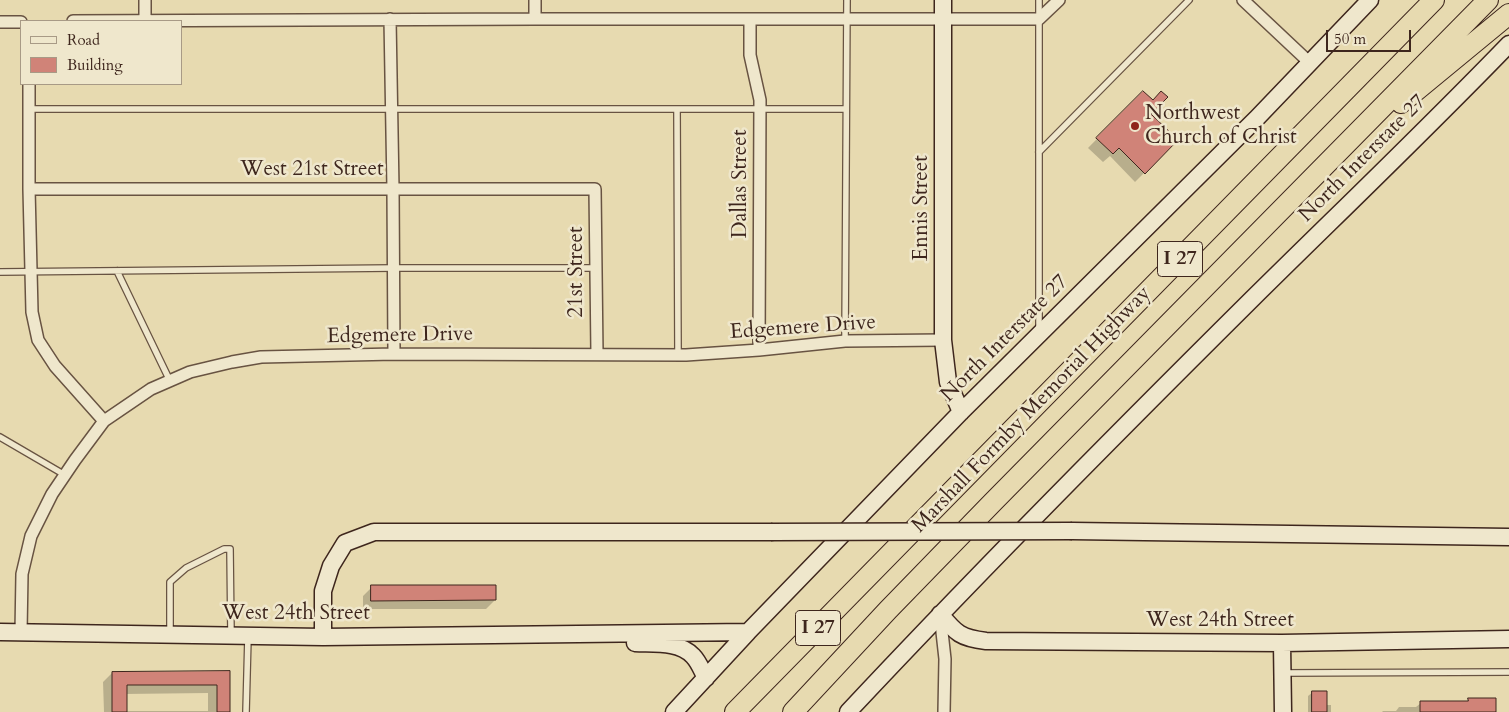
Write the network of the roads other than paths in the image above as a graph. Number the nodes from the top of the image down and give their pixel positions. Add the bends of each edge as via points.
1 (145, 0) edge
2 (535, 0) edge
3 (846, 0) edge
4 (943, 0) edge
5 (1039, 0) edge
6 (1059, 0) edge
7 (1189, 0) edge
8 (1243, 0) edge
9 (1370, 0) edge
10 (1434, 0) edge
11 (1488, 0) edge
12 (1509, 14) edge
13 (390, 19) junction
14 (535, 19) junction
15 (750, 19) junction
16 (846, 19) junction
17 (145, 20) edge
18 (943, 20) junction
19 (1039, 20) junction
20 (0, 22) edge
21 (20, 22) edge
22 (1509, 44) edge
23 (1310, 63) junction
24 (29, 85) edge
25 (392, 109) junction
26 (677, 109) junction
27 (759, 109) junction
28 (846, 109) junction
29 (29, 110) junction
30 (1039, 152) junction
31 (1334, 155) junction
32 (29, 189) junction
33 (393, 189) junction
34 (595, 189) joint
35 (394, 268) junction
36 (596, 268) junction
37 (117, 271) junction
38 (0, 272) edge
39 (31, 272) junction
40 (1040, 334) junction
41 (943, 340) junction
42 (845, 341) junction
43 (759, 350) junction
44 (394, 354) junction
45 (597, 354) junction
46 (678, 355) junction
47 (170, 381) junction
48 (961, 412) junction
49 (104, 421) junction
50 (0, 437) edge
51 (65, 475) junction
52 (1509, 537) edge
53 (940, 614) junction
54 (0, 632) edge
55 (21, 632) junction
56 (748, 632) junction
57 (170, 634) junction
58 (591, 634) junction
59 (231, 635) junction
60 (248, 635) junction
61 (323, 636) junction
62 (1509, 639) edge
63 (1282, 644) junction
64 (1509, 672) edge
65 (1282, 673) junction
66 (706, 678) junction
67 (246, 712) edge
68 (674, 712) edge
69 (735, 712) edge
70 (793, 712) edge
71 (848, 712) edge
72 (944, 712) edge
73 (1282, 712) edge

1 - 17 street
2 - 14 street
3 - 16 lane
4 - 18 main road, Ennis Street
5 - 19 lane
6 - 19 street
7 - 30 lane
8 - 23 street
9 - 23 main road, North Interstate 27
10 - 69 highway, Marshall Formby Memorial Highway / I 27
11 - 31 highway, Marshall Formby Memorial Highway / I 27
12 - 31 highway
13 - 14 street
13 - 17 street
13 - 25 street
14 - 15 street
15 - 16 street
15 - 27 street, Dallas Street via 750,55
16 - 18 street
16 - 28 lane
18 - 19 street
18 - 41 main road, Ennis Street
19 - 30 lane
20 - 21 street
22 - 53 main road, North Interstate 27
23 - 40 main road, North Interstate 27
24 - 29 street
25 - 26 lane
25 - 29 lane
25 - 33 street
26 - 27 lane
26 - 46 lane
27 - 28 lane
27 - 43 street, Dallas Street
28 - 42 lane
29 - 32 street
30 - 40 lane
31 - 70 highway, Marshall Formby Memorial Highway / I 27 via 888,610
32 - 33 street, West 21st Street
32 - 39 street
33 - 34 street, West 21st Street
33 - 35 street
34 - 36 street, 21st Street
35 - 36 lane
35 - 37 lane
35 - 44 street
36 - 45 street, 21st Street
37 - 39 lane
37 - 47 lane
38 - 39 lane
39 - 49 street via 32,312 38,340 55,366
40 - 48 main road, North Interstate 27
41 - 42 street, Edgemere Drive
41 - 48 main road, Ennis Street via 948,382
42 - 43 street, Edgemere Drive
43 - 46 street, Edgemere Drive
44 - 45 street, Edgemere Drive
44 - 47 street, Edgemere Drive via 261,357 190,372
45 - 46 street, Edgemere Drive
47 - 49 street, Edgemere Drive via 151,389
48 - 56 main road, North Interstate 27
49 - 51 street, Edgemere Drive
50 - 51 lane
51 - 55 street, Edgemere Drive via 31,536 22,574
52 - 61 main road, bridge via 1072,531 374,532 344,543 331,566 323,591
53 - 63 main road, West 24th Street via 954,631 968,639 986,641
53 - 71 main road, North Interstate 27
53 - 72 street
54 - 55 main road, West 24th Street
55 - 57 main road, West 24th Street
56 - 58 main road, West 24th Street
56 - 66 main road, North Interstate 27
57 - 59 main road, West 24th Street
57 - 59 lane via 170,582 186,568 230,549
58 - 61 main road, West 24th Street
58 - 66 main road, West 24th Street via 633,644 681,648 693,656
59 - 60 main road, West 24th Street
60 - 61 main road, West 24th Street
60 - 67 lane
62 - 63 main road, West 24th Street
63 - 65 main road
64 - 65 lane
65 - 73 main road
66 - 68 main road, North Interstate 27

